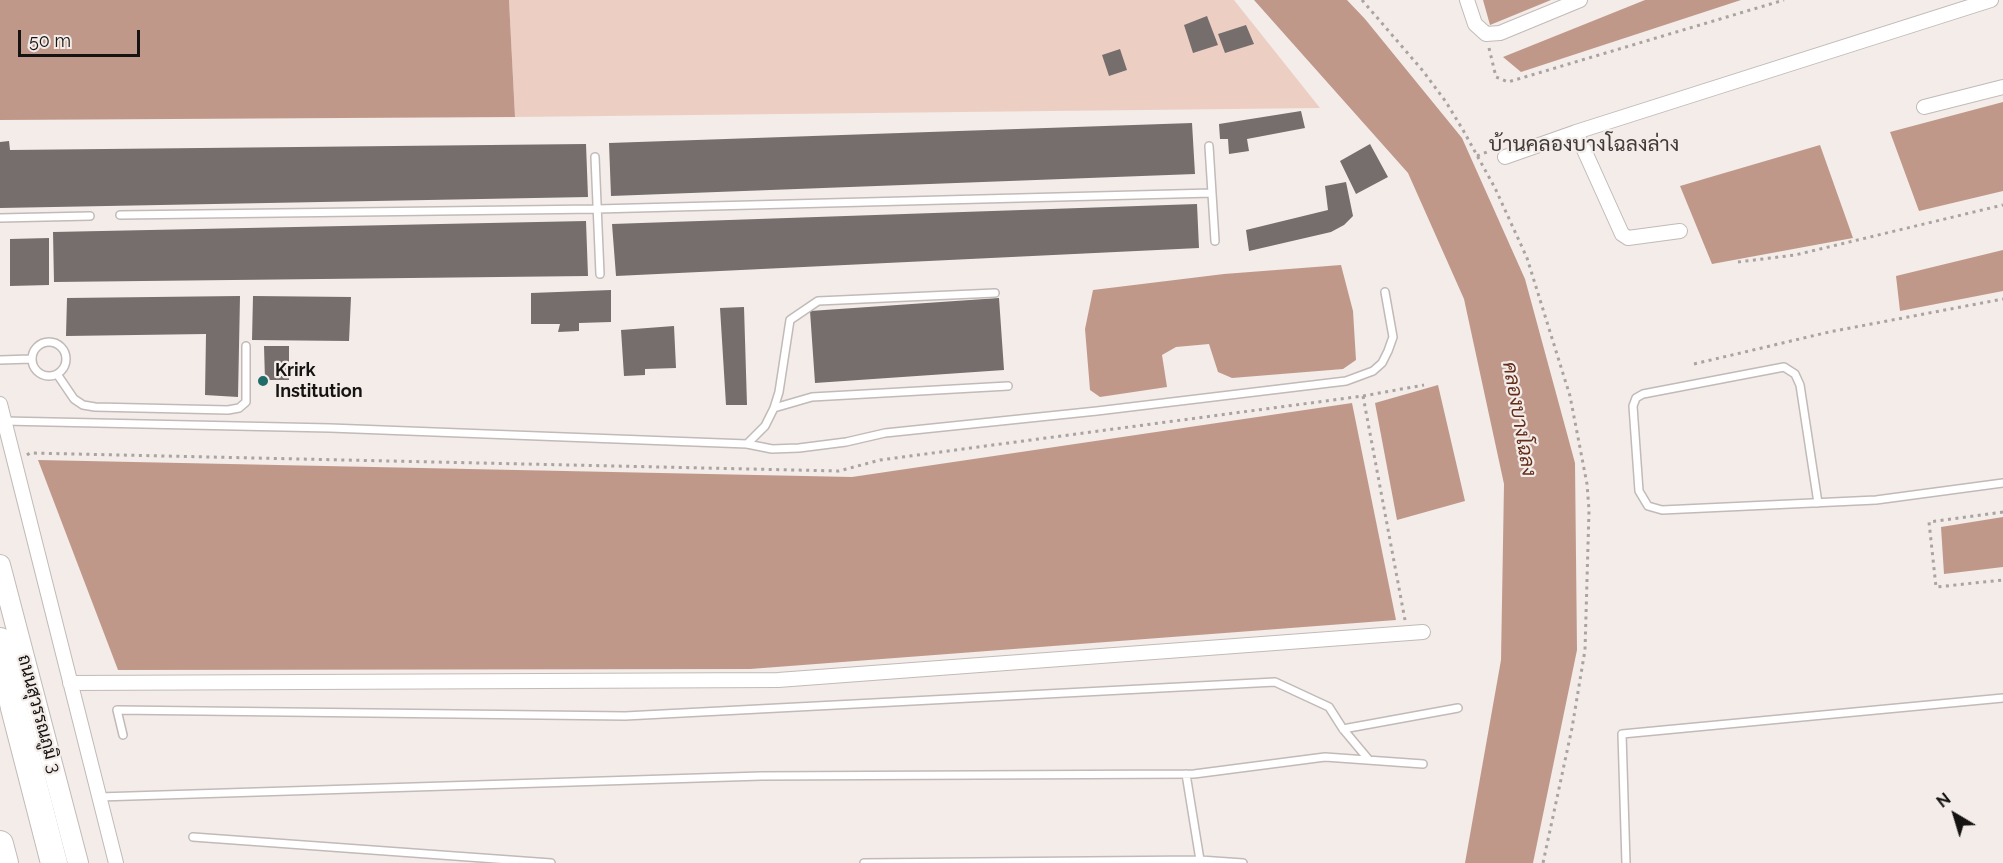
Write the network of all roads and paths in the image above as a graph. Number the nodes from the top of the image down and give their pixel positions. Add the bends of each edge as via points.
1 (1362, 0) edge
2 (1467, 0) edge
3 (1580, 0) edge
4 (1784, 0) edge
5 (1991, 0) edge
6 (1486, 34) junction
7 (2003, 87) edge
8 (1924, 107) dead end
9 (1576, 132) junction
10 (1209, 146) dead end
11 (595, 157) dead end
12 (1505, 157) dead end
13 (1212, 193) junction
14 (2003, 205) edge
15 (597, 208) junction
16 (120, 215) dead end
17 (90, 216) dead end
18 (0, 218) edge
19 (1680, 231) dead end
20 (1215, 242) dead end
21 (1738, 262) dead end
22 (600, 274) dead end
23 (1385, 292) dead end
24 (995, 293) dead end
25 (2003, 299) edge
26 (246, 346) dead end
27 (32, 359) junction
28 (0, 360) edge
29 (1694, 364) dead end
30 (57, 375) junction
31 (1424, 385) dead end
32 (1008, 386) dead end
33 (1363, 396) dead end
34 (0, 404) edge
35 (774, 408) junction
36 (4, 421) junction
37 (747, 444) junction
38 (2003, 483) edge
39 (1818, 503) junction
40 (2003, 512) edge
41 (0, 565) edge
42 (2003, 580) edge
43 (1423, 632) dead end
44 (0, 640) edge
45 (0, 664) edge
46 (70, 683) junction
47 (2003, 698) edge
48 (14, 708) junction
49 (1458, 708) dead end
50 (1343, 729) junction
51 (123, 735) dead end
52 (1369, 760) junction
53 (1424, 764) dead end
54 (1186, 774) junction
55 (99, 797) junction
56 (193, 837) dead end
57 (0, 844) edge
58 (1200, 860) junction
59 (5, 863) edge
60 (54, 863) edge
61 (78, 863) edge
62 (116, 863) edge
63 (551, 863) edge
64 (864, 863) edge
65 (1243, 863) edge
66 (1543, 863) edge
67 (1626, 863) edge

1 - 66 path via 1446,102 1495,188 1527,258 1569,396 1589,510 1585,650
2 - 6 street via 1475,24
3 - 6 street via 1500,33
4 - 6 path via 1508,82 1496,77
5 - 9 street
7 - 8 street
9 - 12 street
9 - 19 street via 1622,234 1629,238
10 - 13 lane
11 - 15 lane
13 - 15 lane
13 - 20 lane
14 - 21 path via 1795,255
15 - 16 lane
15 - 22 lane
17 - 18 lane
23 - 37 lane via 1393,337 1388,351 1382,363 1347,381 885,433 799,448 772,449
24 - 35 lane via 818,301 790,320
25 - 29 path via 1829,332
26 - 30 lane via 246,402 228,410 83,405
27 - 28 lane
27 - 30 lane via 40,374
27 - 30 lane via 39,344 50,341 61,345 67,361
31 - 33 path
32 - 35 lane via 812,397
34 - 36 street
35 - 37 lane via 765,426
36 - 37 lane
36 - 46 street
38 - 39 lane via 1876,500
39 - 39 lane via 1800,385 1795,374 1784,367 1636,398 1633,406 1639,491 1648,506 1662,510
40 - 42 path via 1929,522 1936,587
41 - 61 main road, ถนนสุวรรณภูมิ 3
43 - 46 street via 778,680
44 - 48 highway
45 - 48 lane
46 - 55 street
47 - 67 lane via 1622,734
48 - 60 highway
49 - 50 lane
50 - 51 lane via 1329,707 1275,681 625,716 117,710
50 - 52 lane
52 - 53 lane
52 - 54 lane via 1325,757
54 - 55 lane via 761,776
54 - 58 lane
55 - 62 street
56 - 63 lane
57 - 59 highway
58 - 64 lane
58 - 65 lane

